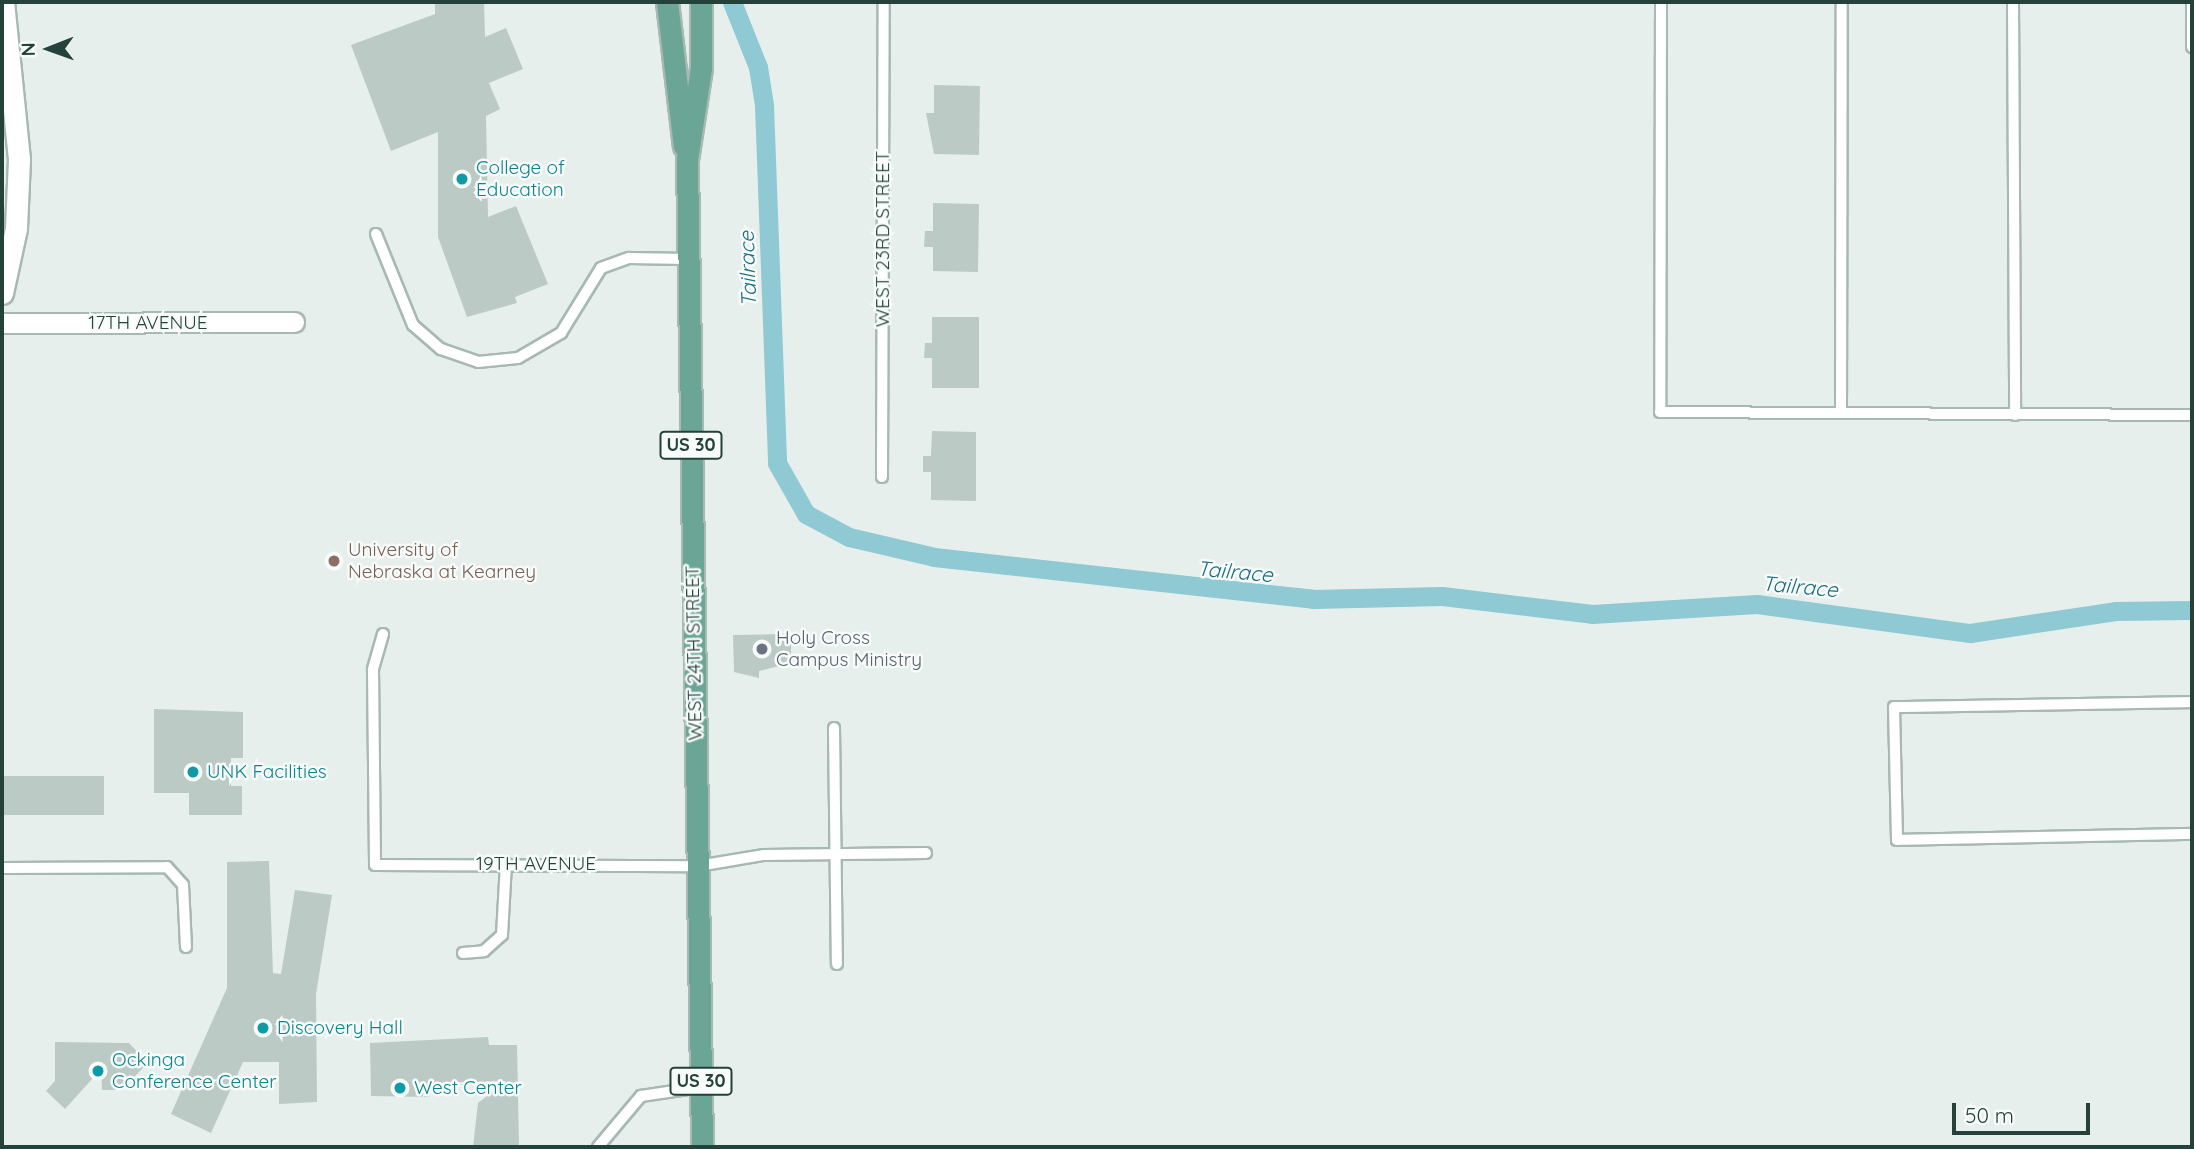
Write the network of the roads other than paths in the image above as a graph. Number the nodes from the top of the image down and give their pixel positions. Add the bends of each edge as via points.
1 (3, 2) edge
2 (667, 2) edge
3 (701, 2) edge
4 (884, 2) edge
5 (1661, 2) edge
6 (1842, 2) edge
7 (2012, 2) edge
8 (2192, 2) edge
9 (2192, 47) edge
10 (687, 159) junction
11 (376, 234) dead end
12 (688, 259) junction
13 (2, 293) edge
14 (294, 322) dead end
15 (2, 323) edge
16 (1841, 413) junction
17 (2015, 415) junction
18 (2192, 415) edge
19 (882, 477) dead end
20 (383, 634) dead end
21 (2192, 702) edge
22 (834, 728) dead end
23 (2192, 834) edge
24 (926, 853) dead end
25 (835, 854) junction
26 (506, 863) junction
27 (698, 866) junction
28 (2, 868) edge
29 (186, 947) dead end
30 (463, 953) dead end
31 (837, 964) dead end
32 (701, 1087) junction
33 (598, 1147) edge
34 (702, 1147) edge

1 - 13 street via 19,159 16,228
2 - 10 main road, WEST 24TH STREET / US 30 via 671,77
3 - 10 main road, WEST 24TH STREET / US 30 via 701,68
4 - 19 lane, WEST 23RD STREET
5 - 16 lane via 1660,412
6 - 16 lane
7 - 17 lane
8 - 9 lane
10 - 12 main road, WEST 24TH STREET / US 30
11 - 12 lane via 413,325 441,349 478,362 518,358 561,333 601,268 629,258
12 - 27 main road, WEST 24TH STREET / US 30
14 - 15 street, 17TH AVENUE
16 - 17 lane
17 - 18 lane
20 - 26 lane, 19TH AVENUE via 373,670 374,865
21 - 23 lane via 1895,708 1897,840
22 - 25 lane
24 - 25 lane, 19TH AVENUE
25 - 27 lane, 19TH AVENUE via 764,855
25 - 31 lane
26 - 27 lane, 19TH AVENUE
26 - 30 lane via 502,935 484,951
27 - 32 main road, WEST 24TH STREET / US 30
28 - 29 lane via 166,867 183,885
32 - 33 lane via 641,1097
32 - 34 main road, WEST 24TH STREET / US 30

